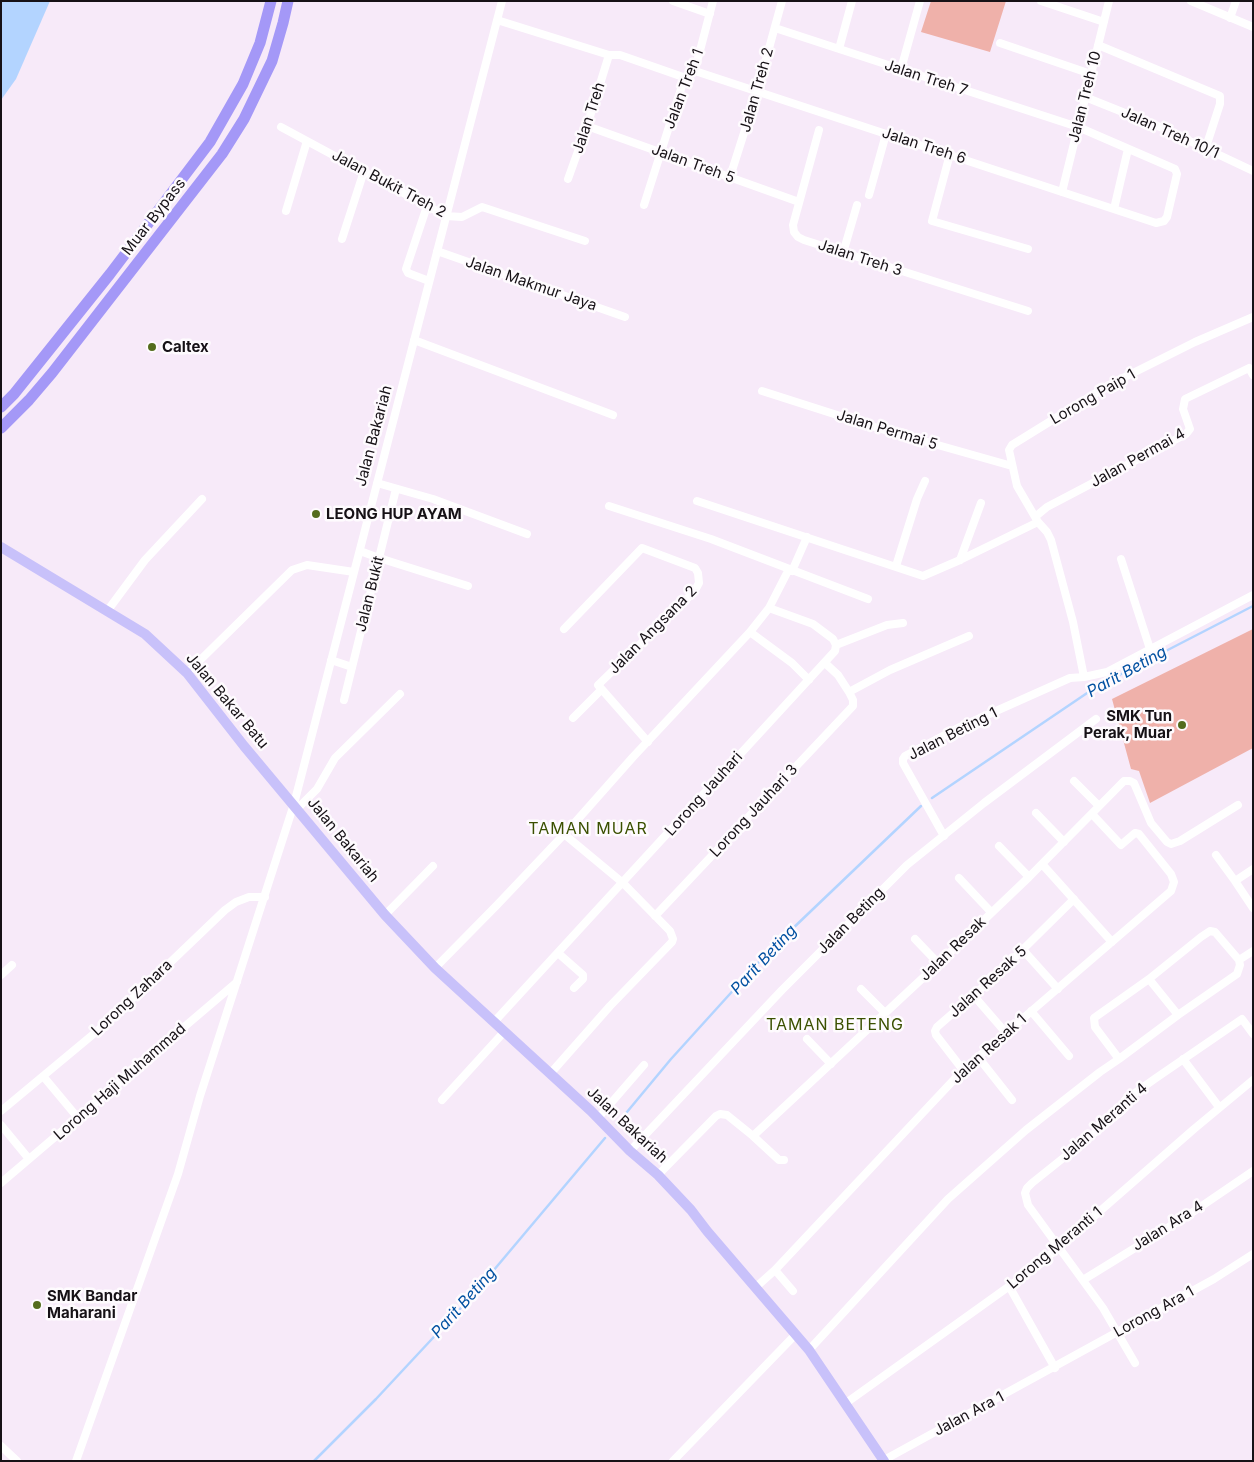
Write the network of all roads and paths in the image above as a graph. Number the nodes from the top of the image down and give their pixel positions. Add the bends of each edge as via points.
1 (271, 1) edge
2 (288, 1) edge
3 (502, 1) edge
4 (672, 1) edge
5 (713, 1) edge
6 (782, 1) edge
7 (852, 1) edge
8 (920, 1) edge
9 (1041, 1) edge
10 (1109, 1) edge
11 (1191, 1) edge
12 (1236, 1) edge
13 (710, 14) junction
14 (1230, 18) junction
15 (497, 20) junction
16 (1104, 22) junction
17 (1253, 27) edge
18 (775, 28) junction
19 (1000, 43) dead end
20 (1098, 45) junction
21 (839, 49) junction
22 (608, 55) junction
23 (901, 69) junction
24 (692, 70) junction
25 (1091, 74) junction
26 (686, 78) junction
27 (757, 92) junction
28 (1085, 97) junction
29 (587, 126) junction
30 (281, 127) dead end
31 (1078, 127) junction
32 (819, 130) dead end
33 (886, 134) junction
34 (307, 141) junction
35 (1206, 147) junction
36 (1128, 149) junction
37 (661, 153) junction
38 (950, 154) junction
39 (364, 171) junction
40 (1253, 171) edge
41 (730, 177) junction
42 (568, 180) dead end
43 (1062, 192) junction
44 (869, 195) dead end
45 (799, 202) junction
46 (644, 205) dead end
47 (857, 205) dead end
48 (427, 206) junction
49 (1114, 209) junction
50 (286, 211) dead end
51 (446, 216) junction
52 (1156, 223) joint
53 (342, 239) dead end
54 (585, 241) dead end
55 (1028, 250) dead end
56 (437, 251) junction
57 (843, 253) junction
58 (429, 281) junction
59 (1028, 311) dead end
60 (625, 317) dead end
61 (1253, 317) edge
62 (414, 340) junction
63 (1253, 375) edge
64 (762, 391) dead end
65 (1, 407) edge
66 (613, 414) dead end
67 (1, 428) edge
68 (1012, 466) junction
69 (925, 481) dead end
70 (377, 483) junction
71 (396, 488) junction
72 (202, 499) dead end
73 (697, 501) dead end
74 (981, 503) dead end
75 (609, 506) dead end
76 (1036, 520) junction
77 (527, 534) dead end
78 (807, 537) junction
79 (1, 547) edge
80 (360, 551) junction
81 (379, 558) junction
82 (1121, 559) dead end
83 (960, 560) junction
84 (896, 566) junction
85 (791, 570) junction
86 (354, 572) junction
87 (468, 586) dead end
88 (1253, 595) edge
89 (868, 598) dead end
90 (769, 608) junction
91 (108, 610) junction
92 (903, 623) dead end
93 (564, 629) dead end
94 (750, 632) junction
95 (969, 636) dead end
96 (836, 645) junction
97 (1150, 649) junction
98 (331, 660) junction
99 (825, 663) junction
100 (352, 667) junction
101 (187, 673) junction
102 (1084, 677) junction
103 (809, 680) junction
104 (599, 688) junction
105 (849, 692) junction
106 (400, 694) dead end
107 (344, 700) dead end
108 (573, 718) dead end
109 (1096, 719) dead end
110 (648, 742) junction
111 (1074, 782) dead end
112 (1238, 805) dead end
113 (296, 806) junction
114 (1099, 806) junction
115 (1036, 813) dead end
116 (1092, 814) junction
117 (564, 834) junction
118 (944, 836) junction
119 (1064, 842) junction
120 (999, 846) dead end
121 (1216, 855) dead end
122 (1042, 864) junction
123 (433, 866) dead end
124 (1253, 869) edge
125 (1029, 877) junction
126 (959, 878) dead end
127 (1235, 881) junction
128 (623, 883) junction
129 (265, 897) junction
130 (1074, 899) junction
131 (1253, 908) edge
132 (991, 912) junction
133 (385, 915) junction
134 (654, 916) junction
135 (915, 939) dead end
136 (1112, 942) junction
137 (1023, 950) junction
138 (1253, 950) edge
139 (558, 953) junction
140 (1238, 960) junction
141 (938, 963) junction
142 (12, 965) dead end
143 (435, 968) junction
144 (1, 975) edge
145 (1149, 979) junction
146 (238, 980) junction
147 (574, 988) dead end
148 (861, 989) dead end
149 (1058, 989) junction
150 (974, 996) junction
151 (1031, 1011) junction
152 (885, 1013) junction
153 (1178, 1015) junction
154 (494, 1022) junction
155 (504, 1032) junction
156 (1006, 1033) junction
157 (1253, 1034) edge
158 (807, 1039) dead end
159 (1069, 1056) dead end
160 (978, 1057) junction
161 (1119, 1059) junction
162 (1183, 1059) junction
163 (831, 1064) junction
164 (644, 1065) dead end
165 (963, 1070) junction
166 (550, 1074) junction
167 (43, 1076) junction
168 (1253, 1080) edge
169 (442, 1100) dead end
170 (1012, 1100) dead end
171 (1219, 1107) junction
172 (1, 1111) edge
173 (78, 1118) junction
174 (598, 1118) junction
175 (1, 1125) edge
176 (753, 1136) junction
177 (630, 1152) junction
178 (29, 1159) junction
179 (784, 1160) dead end
180 (1253, 1171) edge
181 (658, 1174) junction
182 (1, 1183) edge
183 (1058, 1248) junction
184 (1253, 1254) edge
185 (775, 1270) junction
186 (1083, 1280) junction
187 (1009, 1286) junction
188 (756, 1287) junction
189 (793, 1291) dead end
190 (1118, 1332) junction
191 (796, 1334) junction
192 (809, 1350) junction
193 (1135, 1364) dead end
194 (1055, 1368) junction
195 (846, 1403) junction
196 (1, 1446) edge
197 (884, 1460) edge
198 (17, 1461) edge
199 (76, 1461) edge
200 (673, 1461) edge

1 - 65 highway, Muar Bypass via 260,43 243,84 210,142 110,274
2 - 67 highway, Muar Bypass via 272,60 244,118 222,154 52,373
3 - 15 street, Jalan Bakariah
4 - 13 street
5 - 13 street, Jalan Treh 1
6 - 18 street, Jalan Treh 2
7 - 21 street
8 - 23 street
9 - 16 street
10 - 16 street, Jalan Treh 10
11 - 14 street
12 - 14 street
13 - 24 street, Jalan Treh 1
14 - 17 street
15 - 22 street
15 - 51 street, Jalan Bakariah
16 - 20 street, Jalan Treh 10
18 - 21 street, Jalan Treh 7
18 - 27 street, Jalan Treh 2
19 - 25 street
20 - 25 street, Jalan Treh 10
20 - 35 street via 1220,96
21 - 23 street, Jalan Treh 7
22 - 26 street via 620,55
22 - 29 street, Jalan Treh
23 - 31 street, Jalan Treh 7
24 - 26 street, Jalan Treh 1
24 - 27 street, Jalan Treh 6
25 - 28 street, Jalan Treh 10
26 - 37 street, Jalan Treh 1
27 - 33 street, Jalan Treh 6
27 - 41 street, Jalan Treh 2
28 - 31 street, Jalan Treh 10
28 - 35 street, Jalan Treh 10/1
29 - 37 street, Jalan Treh 5
29 - 42 street, Jalan Treh
30 - 34 street, Jalan Bukit Treh 2
31 - 36 street, Jalan Treh 7
31 - 43 street, Jalan Treh 10
32 - 45 street, Jalan Treh 3
33 - 38 street, Jalan Treh 6
33 - 44 street
34 - 39 street, Jalan Bukit Treh 2
34 - 50 street
35 - 40 street, Jalan Treh 10/1
36 - 49 street
36 - 52 street, Jalan Treh 7 via 1175,168 1177,174 1167,216 1164,221
37 - 41 street, Jalan Treh 5
37 - 46 street, Jalan Treh 1
38 - 43 street, Jalan Treh 6
38 - 55 street via 932,222
39 - 48 street, Jalan Bukit Treh 2
39 - 53 street
41 - 45 street, Jalan Treh 5
43 - 49 street, Jalan Treh 6
45 - 57 street, Jalan Treh 3 via 793,225 798,237
47 - 57 street
48 - 51 street, Jalan Bukit Treh 2
48 - 58 street via 406,270
49 - 52 street, Jalan Treh 6
51 - 54 street, Jalan Bukit Treh 2 via 462,217 482,207
51 - 56 street, Jalan Bakariah
56 - 58 street, Jalan Bakariah
56 - 60 street, Jalan Makmur Jaya
57 - 59 street, Jalan Treh 3
58 - 62 street, Jalan Bakariah
61 - 68 street, Lorong Paip 1 via 1165,356 1069,409 1012,445 1008,450
62 - 66 street
62 - 70 street, Jalan Bakariah
63 - 76 street, Jalan Permai 4 via 1249,368 1185,399 1183,409 1190,429 1186,434 1047,507
64 - 68 street, Jalan Permai 5
68 - 76 street, Lorong Paip 1 via 1018,486
69 - 84 street
70 - 71 street
70 - 80 street, Jalan Bakariah
71 - 77 street
71 - 81 street, Jalan Bukit
72 - 91 street via 145,560
73 - 78 street
74 - 83 street
75 - 85 street
76 - 83 street
76 - 102 street, Lorong Paip 1 via 1047,532 1054,549
78 - 84 street
78 - 85 street
79 - 91 main road, Jalan Bakar Batu
80 - 81 street
80 - 86 street, Jalan Bakariah
81 - 87 street
81 - 100 street, Jalan Bukit
82 - 97 street
83 - 84 street via 926,576
85 - 89 street
85 - 90 street
86 - 98 street, Jalan Bakariah
86 - 101 street via 307,565 292,570
88 - 97 street
90 - 94 street
90 - 96 street via 813,624
91 - 101 main road, Jalan Bakar Batu via 145,634
92 - 96 street via 887,625
93 - 104 street, Jalan Angsana 2 via 642,548 695,568 698,587
94 - 103 street
94 - 110 street
95 - 105 street via 890,670
96 - 99 street, Lorong Jauhari
97 - 102 street via 1107,672
98 - 100 street
98 - 113 street, Jalan Bakariah
99 - 103 street, Lorong Jauhari
99 - 105 street via 836,672
100 - 107 street, Jalan Bukit
101 - 113 main road, Jalan Bakar Batu
102 - 118 street, Jalan Beting 1 via 1070,678 958,728 904,757 903,763
103 - 128 street, Lorong Jauhari
104 - 108 street
104 - 110 street
105 - 134 street, Lorong Jauhari 3 via 853,706
106 - 113 street via 335,758 317,789
109 - 118 street, Jalan Beting
110 - 117 street
111 - 114 street
112 - 114 street, Jalan Resak via 1170,844 1151,823 1136,787 1130,781 1124,781
113 - 129 street
113 - 133 main road, Jalan Bakariah
114 - 116 street, Jalan Resak
115 - 119 street
116 - 119 street, Jalan Resak
116 - 136 street, Jalan Resak 1 via 1121,845 1139,834 1174,882 1171,891
117 - 128 street
117 - 143 street
118 - 177 street, Jalan Beting via 907,865 834,938
119 - 122 street, Jalan Resak
120 - 125 street
121 - 127 street
122 - 125 street, Jalan Resak
122 - 130 street
123 - 133 street
124 - 127 street
125 - 132 street, Jalan Resak
126 - 132 street
127 - 131 street
128 - 134 street
128 - 139 street, Lorong Jauhari
129 - 146 street
129 - 167 street, Lorong Zahara via 249,897 225,910 108,1022
130 - 136 street
130 - 137 street, Jalan Resak 5
132 - 141 street, Jalan Resak
133 - 143 main road, Jalan Bakariah
134 - 166 street via 672,934 672,942
135 - 141 street
136 - 149 street, Jalan Resak 1
137 - 149 street
137 - 150 street, Jalan Resak 5
138 - 140 street
139 - 147 street via 583,975 583,980
139 - 154 street, Lorong Jauhari
140 - 145 street via 1214,932 1210,932
140 - 153 street via 1237,974
141 - 152 street, Jalan Resak
142 - 144 street
143 - 154 main road, Jalan Bakariah
145 - 153 street
145 - 161 street via 1094,1018 1095,1027
146 - 173 street, Lorong Haji Muhammad
146 - 199 street via 178,1174
148 - 152 street
149 - 151 street, Jalan Resak 1
150 - 156 street
150 - 165 street, Jalan Resak 5 via 935,1031
151 - 156 street, Jalan Resak 1
151 - 159 street
152 - 163 street, Jalan Resak
153 - 161 street
154 - 155 main road, Jalan Bakariah
155 - 166 main road, Jalan Bakariah
155 - 169 street
156 - 160 street, Jalan Resak 1
157 - 162 street, Jalan Meranti 4 via 1242,1019
158 - 163 street
160 - 165 street, Jalan Resak 1
160 - 170 street
161 - 192 street via 1026,1130 948,1199
162 - 171 street
162 - 183 street, Jalan Meranti 4 via 1125,1100 1122,1111 1027,1188 1028,1205
163 - 176 street, Jalan Resak
164 - 174 street
165 - 185 street, Jalan Resak 1
166 - 174 main road, Jalan Bakariah
167 - 172 street, Lorong Zahara
167 - 173 street
168 - 171 street, Lorong Meranti 1
171 - 183 street, Lorong Meranti 1
173 - 178 street, Lorong Haji Muhammad
174 - 177 main road, Jalan Bakariah
175 - 178 street
176 - 179 street via 779,1160
176 - 181 street via 727,1115 720,1114
177 - 181 main road, Jalan Bakariah
178 - 182 street, Lorong Haji Muhammad
180 - 186 street, Jalan Ara 4
181 - 188 main road, Jalan Bakariah
183 - 186 street
183 - 187 street, Lorong Meranti 1
184 - 190 street, Lorong Ara 1
185 - 188 street, Jalan Resak 1
185 - 189 street
186 - 190 street
187 - 194 street
187 - 195 street, Lorong Meranti 1
188 - 191 main road, Jalan Bakariah
190 - 193 street
190 - 194 street, Lorong Ara 1
191 - 192 main road, Jalan Bakariah
191 - 200 street
192 - 195 main road, Jalan Bakariah
194 - 197 street, Jalan Ara 1
195 - 197 main road, Jalan Bakariah
196 - 198 street

